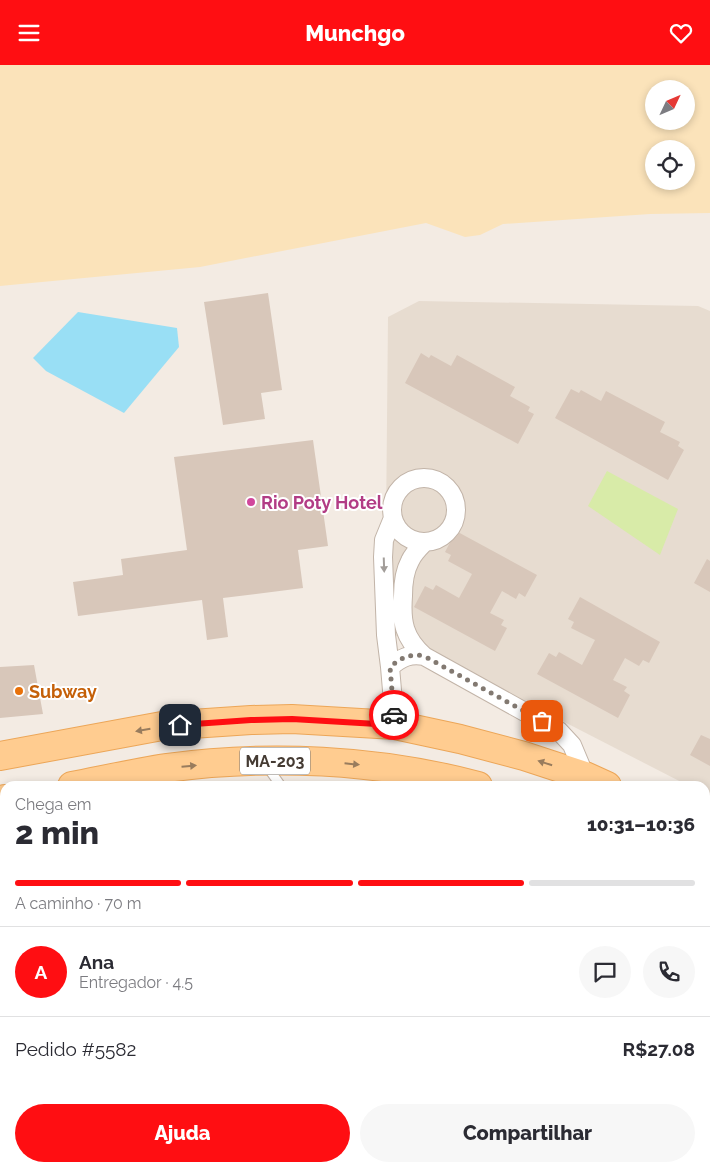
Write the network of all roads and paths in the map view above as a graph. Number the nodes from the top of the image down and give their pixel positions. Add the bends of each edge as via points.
1 (393, 518) junction
2 (424, 543) junction
3 (424, 656) junction
4 (390, 667) junction
5 (394, 725) junction
6 (0, 757) edge
7 (262, 761) junction
8 (98, 781) edge
9 (277, 781) edge
10 (453, 781) edge
11 (596, 781) edge

1 - 2 street via 405,536
1 - 2 street via 394,497 400,488 420,478 441,483 454,500 455,520 443,537
1 -> 4 street via 384,540 383,557
2 - 3 street via 409,562 405,573 402,614 406,631 415,648
3 - 4 street via 405,657
3 - 11 street via 559,731
4 - 5 street
5 -> 6 main road via 292,719 162,726
11 -> 5 main road via 524,756
8 -> 7 main road, MA-203 via 166,768
7 - 9 lane
7 -> 10 main road, MA-203 via 342,763

